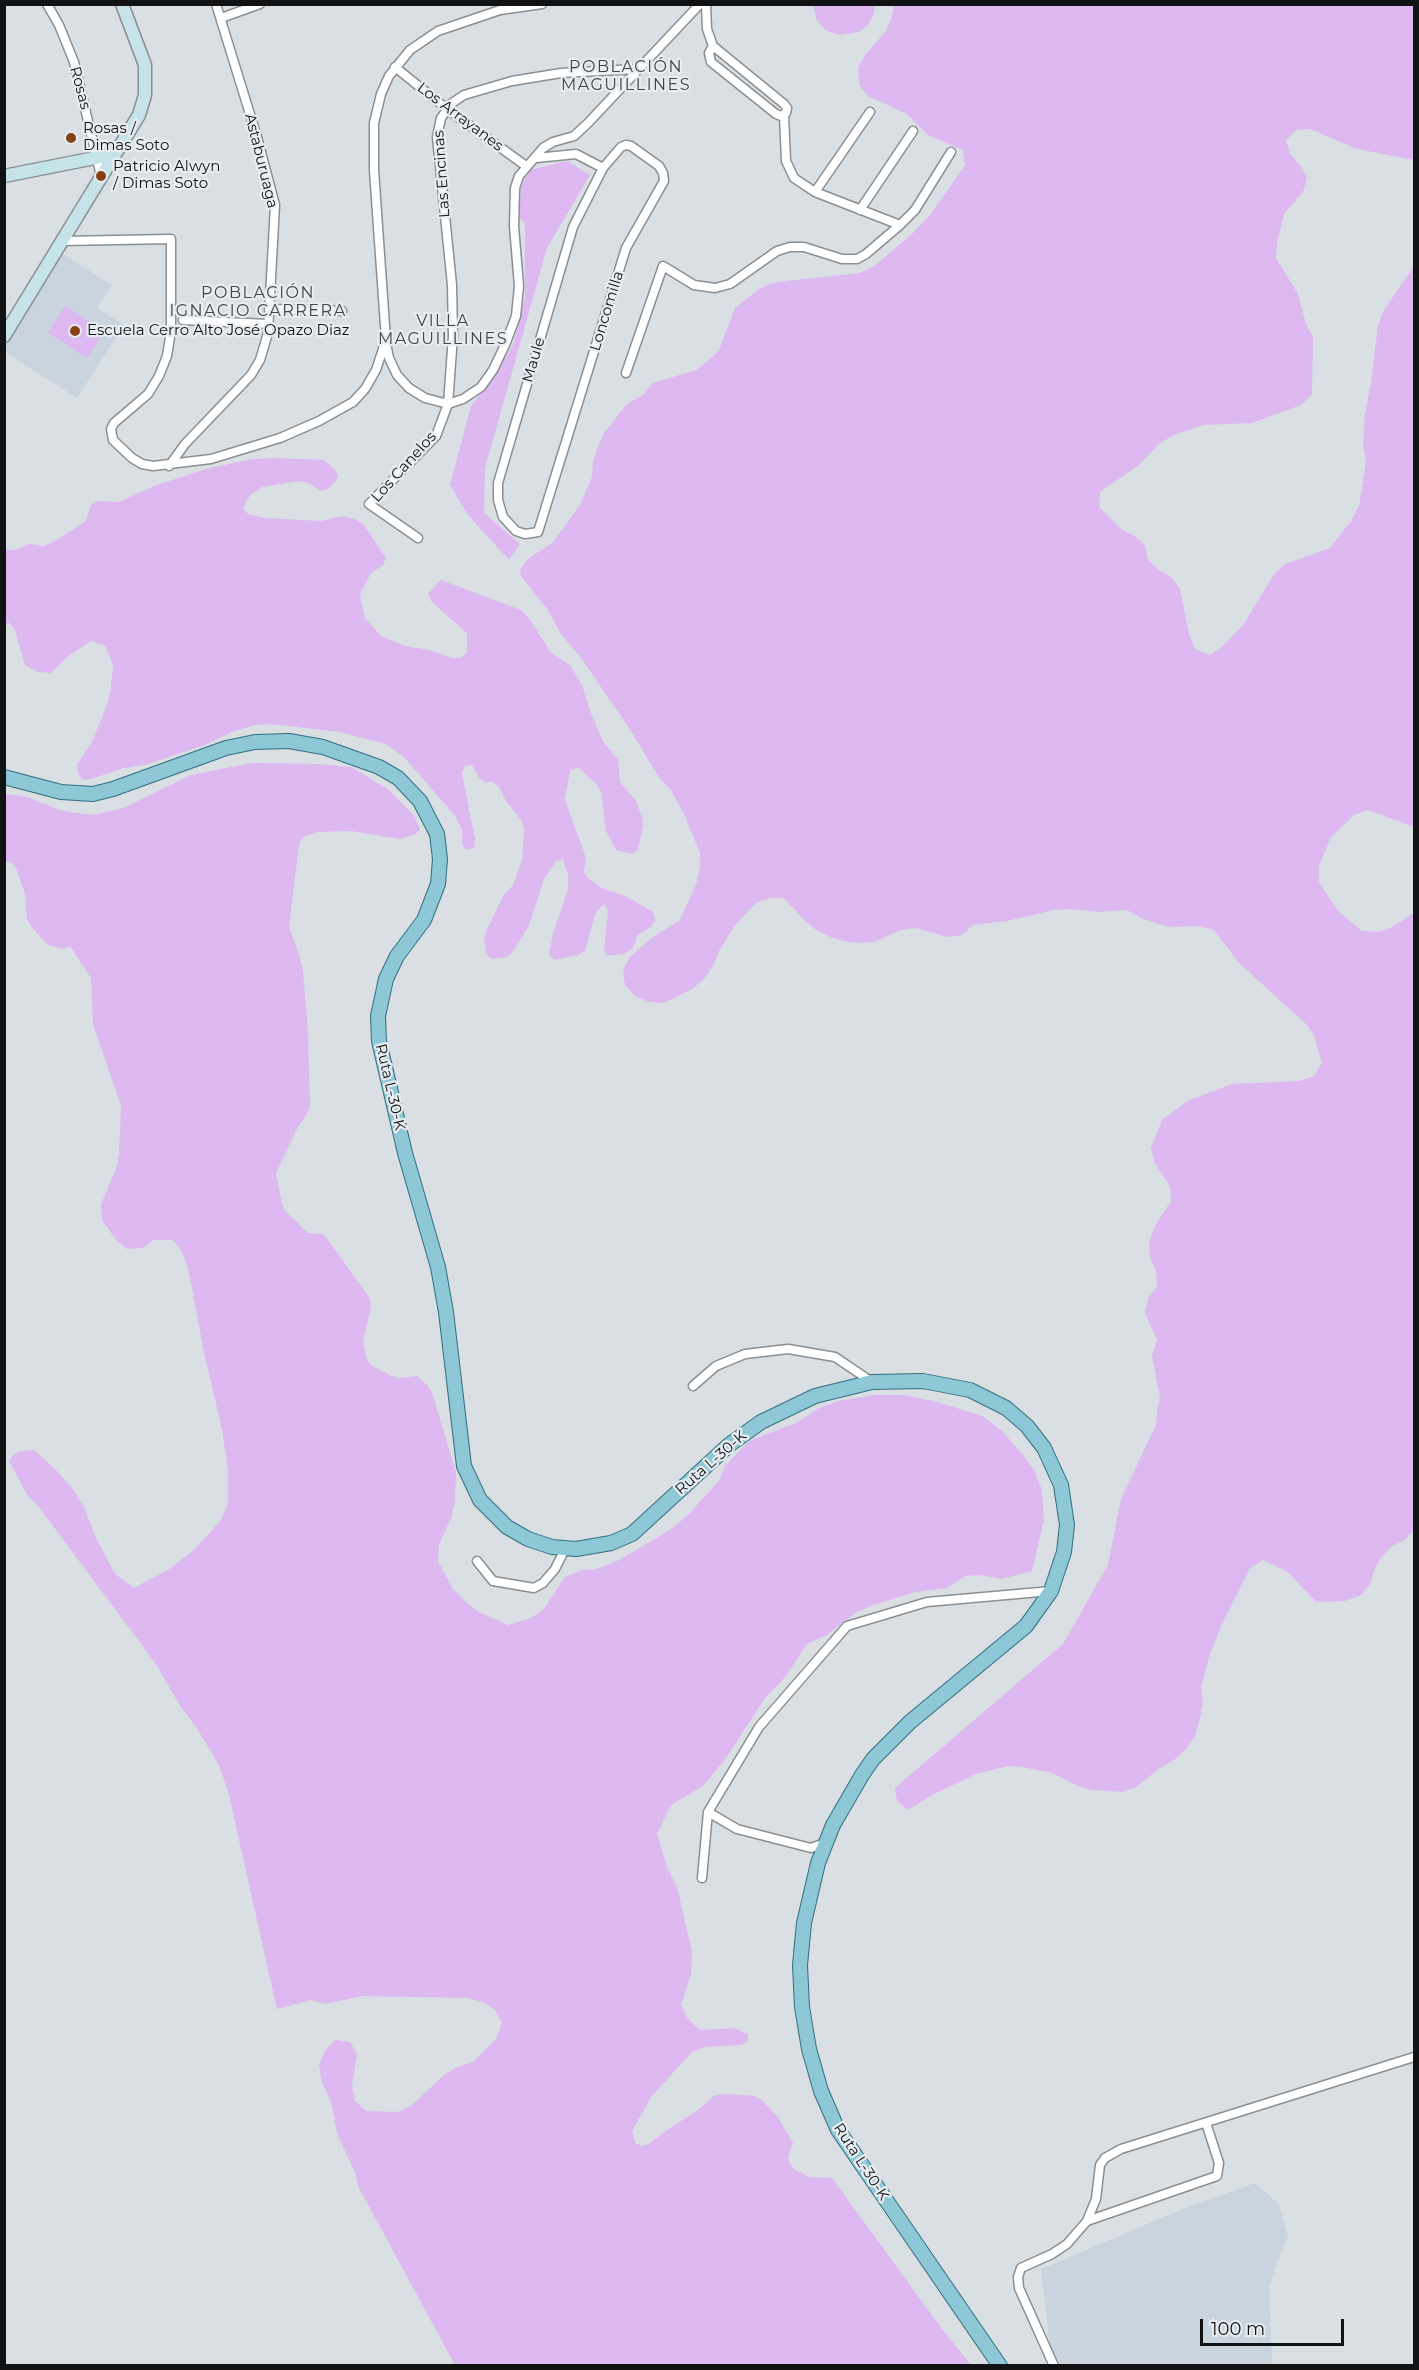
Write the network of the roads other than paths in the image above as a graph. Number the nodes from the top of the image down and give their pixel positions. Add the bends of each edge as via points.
1 (47, 4) edge
2 (122, 4) edge
3 (216, 4) edge
4 (260, 4) edge
5 (542, 4) edge
6 (700, 4) edge
7 (706, 4) edge
8 (221, 18) junction
9 (713, 46) junction
10 (395, 67) junction
11 (637, 69) junction
12 (447, 109) junction
13 (870, 112) dead end
14 (784, 115) junction
15 (913, 131) dead end
16 (574, 136) junction
17 (951, 152) dead end
18 (115, 154) junction
19 (576, 154) junction
20 (98, 156) junction
21 (536, 158) junction
22 (526, 166) junction
23 (603, 168) junction
24 (4, 176) edge
25 (101, 176) junction
26 (816, 192) junction
27 (860, 210) junction
28 (900, 225) junction
29 (62, 241) junction
30 (269, 309) junction
31 (342, 311) dead end
32 (183, 320) dead end
33 (268, 324) junction
34 (4, 336) edge
35 (386, 340) junction
36 (626, 373) dead end
37 (448, 404) junction
38 (169, 466) junction
39 (538, 532) joint
40 (418, 538) dead end
41 (4, 777) edge
42 (872, 1383) junction
43 (693, 1386) dead end
44 (565, 1549) junction
45 (477, 1561) dead end
46 (1051, 1591) junction
47 (708, 1812) junction
48 (825, 1843) junction
49 (702, 1878) dead end
50 (1414, 2057) edge
51 (1206, 2122) junction
52 (1087, 2220) junction
53 (1000, 2366) edge
54 (1054, 2366) edge

1 - 20 street, Rosas via 74,62
2 - 18 street via 143,56 146,84 139,115
3 - 8 street, Astaburuaga
4 - 8 street
5 - 10 street via 500,10 448,26 418,43
6 - 11 street
7 - 9 street via 707,29
8 - 30 street, Astaburuaga via 275,205
9 - 14 street via 784,104
9 - 14 street via 709,53 711,62 776,114
10 - 12 street, Los Arrayanes
10 - 35 street via 381,94 374,123
11 - 12 street, Las Encinas via 570,72 512,81 464,95
11 - 16 street
12 - 22 street, Los Arrayanes
12 - 37 street, Las Encinas via 437,137 452,285
13 - 26 street
14 - 26 street via 787,166 798,181
15 - 27 street
16 - 19 street
16 - 21 street via 553,142
17 - 28 street via 915,210
18 - 20 street
18 - 25 street
19 - 21 street
19 - 23 street
20 - 24 street
20 - 25 street, Rosas
21 - 22 street
22 - 37 street via 515,188 519,296 513,326 481,387
23 - 39 street, Maule via 573,227 498,483 503,517 516,531
23 - 39 street, Loncomilla via 621,147 629,145 659,166 664,181 626,248
25 - 29 street
26 - 27 street
27 - 28 street
28 - 36 street via 857,259 790,247 777,251 730,284 715,288 694,285 663,266
29 - 34 street
29 - 38 street via 171,239 171,331 167,357 148,394 114,423 110,433 116,443 142,464
30 - 31 street
30 - 33 street, Astaburuaga
32 - 33 street
33 - 38 street, Astaburuaga via 264,352 251,375
35 - 37 street via 392,367 402,382 425,398
35 - 38 street via 370,383 345,407 280,438 211,459
37 - 40 street, Los Canelos via 436,436 369,504
41 - 44 main road, Ruta L-30-K via 61,792 93,794 226,748 289,741 323,747 379,767 398,778 420,801 438,841 438,884 424,920 397,956 386,979 379,1003 379,1041 405,1153 438,1267 461,1454 468,1478 488,1510 507,1527 534,1542
42 - 43 street via 835,1357 788,1349 746,1354 716,1366
42 - 44 main road, Ruta L-30-K via 824,1393 778,1412 729,1445 632,1534 600,1546
42 - 46 main road, Ruta L-30-K via 923,1381 970,1390 1006,1408 1036,1437 1056,1472 1066,1512 1064,1552
44 - 45 street via 555,1569 534,1588 494,1581
46 - 47 street via 927,1602 847,1626 759,1727
46 - 48 main road, Ruta L-30-K via 1026,1626 910,1722 873,1759 851,1791
47 - 48 street via 753,1834 811,1848
47 - 49 street
48 - 53 main road, Ruta L-30-K via 807,1903 800,1965 805,2028 818,2080 838,2130
50 - 51 street
51 - 52 street via 1121,2149 1105,2158
51 - 52 street via 1219,2163 1217,2176
52 - 54 street via 1067,2244 1021,2268 1018,2277 1019,2288

